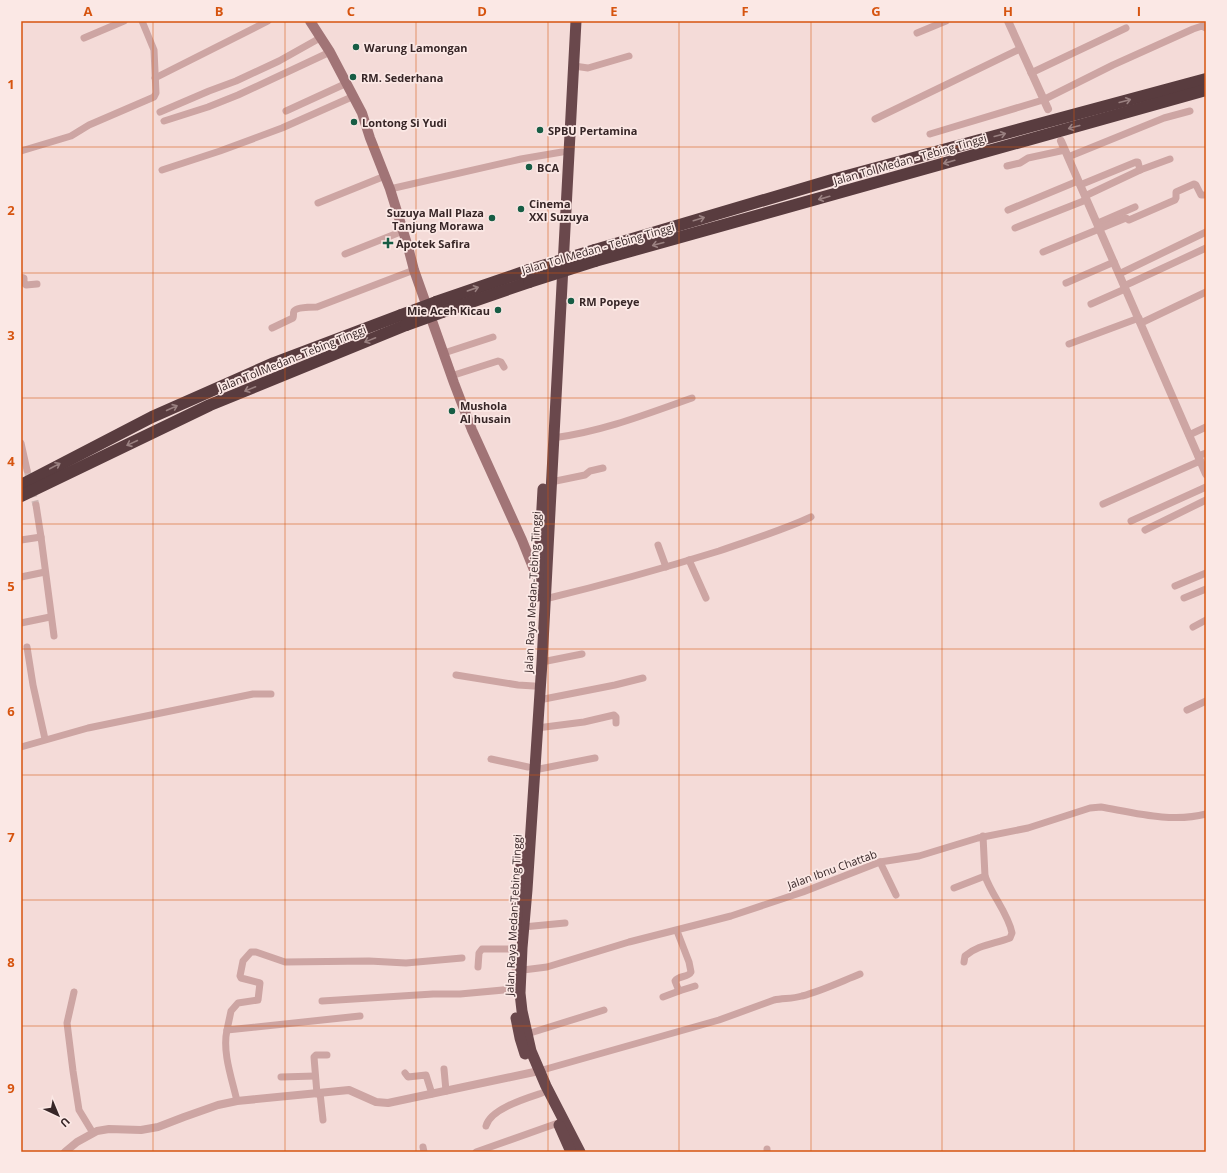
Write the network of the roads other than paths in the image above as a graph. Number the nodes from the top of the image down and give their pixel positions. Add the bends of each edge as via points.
1 (124, 21) edge
2 (142, 21) edge
3 (268, 21) edge
4 (310, 21) edge
5 (568, 21) edge
6 (576, 21) edge
7 (946, 21) edge
8 (1008, 21) edge
9 (1126, 28) dead end
10 (1206, 28) edge
11 (917, 33) dead end
12 (84, 38) dead end
13 (320, 38) junction
14 (1020, 49) junction
15 (330, 52) junction
16 (629, 56) dead end
17 (574, 66) junction
18 (1031, 73) junction
19 (155, 78) junction
20 (1206, 79) edge
21 (346, 83) junction
22 (1206, 90) edge
23 (354, 96) junction
24 (1043, 100) junction
25 (1048, 109) dead end
26 (286, 111) dead end
27 (1190, 111) dead end
28 (160, 112) dead end
29 (875, 118) dead end
30 (164, 121) dead end
31 (930, 134) dead end
32 (1061, 141) dead end
33 (21, 150) edge
34 (562, 152) junction
35 (1067, 153) junction
36 (1170, 159) dead end
37 (1007, 166) dead end
38 (162, 170) dead end
39 (1140, 170) junction
40 (385, 176) junction
41 (1079, 183) junction
42 (390, 188) junction
43 (1206, 195) edge
44 (1086, 198) junction
45 (318, 203) dead end
46 (1135, 206) dead end
47 (1008, 210) dead end
48 (1099, 226) junction
49 (1015, 228) dead end
50 (403, 231) junction
51 (1206, 232) edge
52 (1206, 248) edge
53 (1043, 252) dead end
54 (345, 254) dead end
55 (595, 256) junction
56 (1114, 262) junction
57 (414, 270) junction
58 (1119, 274) junction
59 (21, 277) edge
60 (1066, 283) dead end
61 (37, 284) dead end
62 (1124, 288) junction
63 (1206, 292) edge
64 (1091, 304) dead end
65 (404, 320) junction
66 (1140, 320) junction
67 (272, 328) dead end
68 (493, 337) dead end
69 (1069, 344) dead end
70 (444, 353) junction
71 (504, 367) dead end
72 (451, 376) junction
73 (692, 398) dead end
74 (1206, 427) edge
75 (1189, 435) junction
76 (553, 438) junction
77 (21, 442) edge
78 (1202, 457) edge
79 (23, 463) edge
80 (604, 468) dead end
81 (26, 470) tunnel mouth
82 (1206, 474) edge
83 (551, 482) junction
84 (21, 485) edge
85 (1206, 487) edge
86 (21, 496) edge
87 (1206, 500) edge
88 (1103, 504) dead end
89 (36, 505) tunnel mouth
90 (810, 517) dead end
91 (1132, 521) dead end
92 (1145, 530) dead end
93 (41, 537) junction
94 (21, 540) edge
95 (658, 545) dead end
96 (534, 558) junction
97 (689, 560) junction
98 (666, 566) junction
99 (45, 572) junction
100 (1206, 573) edge
101 (21, 577) edge
102 (542, 580) junction
103 (1175, 586) dead end
104 (1206, 589) edge
105 (706, 598) dead end
106 (1184, 598) dead end
107 (544, 599) junction
108 (50, 617) junction
109 (1206, 620) edge
110 (21, 623) edge
111 (1193, 627) dead end
112 (54, 636) dead end
113 (27, 647) dead end
114 (582, 654) dead end
115 (542, 662) junction
116 (456, 675) dead end
117 (643, 678) dead end
118 (534, 686) junction
119 (271, 694) dead end
120 (539, 700) junction
121 (1206, 701) edge
122 (1187, 710) dead end
123 (616, 723) dead end
124 (538, 728) junction
125 (45, 739) junction
126 (21, 747) edge
127 (595, 758) dead end
128 (491, 759) dead end
129 (531, 769) junction
130 (1206, 814) edge
131 (983, 836) junction
132 (891, 860) junction
133 (880, 862) junction
134 (885, 873) junction
135 (985, 876) junction
136 (954, 888) dead end
137 (896, 895) dead end
138 (565, 922) dead end
139 (523, 927) junction
140 (677, 931) junction
141 (515, 949) junction
142 (462, 958) dead end
143 (964, 962) dead end
144 (478, 967) dead end
145 (517, 971) junction
146 (860, 974) dead end
147 (695, 986) dead end
148 (514, 989) junction
149 (679, 991) junction
150 (74, 992) dead end
151 (663, 997) dead end
152 (322, 1000) dead end
153 (604, 1010) dead end
154 (360, 1016) dead end
155 (227, 1030) junction
156 (527, 1034) junction
157 (327, 1055) dead end
158 (444, 1069) dead end
159 (536, 1072) junction
160 (405, 1073) dead end
161 (315, 1076) junction
162 (281, 1078) dead end
163 (446, 1092) junction
164 (542, 1093) junction
165 (319, 1094) junction
166 (432, 1094) junction
167 (237, 1101) junction
168 (323, 1120) dead end
169 (558, 1123) junction
170 (486, 1126) dead end
171 (93, 1133) junction
172 (65, 1152) edge
173 (476, 1152) edge
174 (571, 1152) edge
175 (580, 1152) edge

1 - 12 street
2 - 19 street via 154,50
3 - 19 street
4 - 13 main road
5 - 34 highway, Jalan Raya Medan-Tebing Tinggi
6 - 17 highway, Jalan Raya Medan-Tebing Tinggi
7 - 11 street
8 - 14 street
9 - 18 street
10 - 24 street via 1202,26 1194,29
13 - 15 main road
13 - 28 street via 236,81
14 - 18 street
14 - 29 street
15 - 21 main road
15 - 30 street via 208,107
16 - 17 street via 588,68
17 - 76 highway, Jalan Raya Medan-Tebing Tinggi
18 - 24 street
19 - 33 street via 156,93 152,98 89,124 71,136
55 -> 20 highway, Jalan Tol Medan - Tebing Tinggi via 832,180
21 - 23 main road
21 - 26 street
22 -> 55 highway, Jalan Tol Medan - Tebing Tinggi
23 - 38 street via 282,128
23 - 40 main road
24 - 25 street
24 - 31 street
27 - 35 street
32 - 35 street
34 - 42 street
34 - 96 highway, Jalan Raya Medan-Tebing Tinggi via 556,287
35 - 37 street via 1035,156
35 - 41 street
36 - 39 street
39 - 41 street via 1136,162
39 - 44 street
40 - 42 main road
40 - 45 street
41 - 44 street
41 - 47 street
42 - 50 main road
43 - 48 street via 1201,195 1194,184 1176,192 1175,200 1129,220 1126,218
44 - 48 street
44 - 49 street
46 - 48 street
48 - 53 street
48 - 56 street
50 - 54 street
50 - 57 main road
51 - 58 street
52 - 62 street
55 - 65 highway, Jalan Tol Medan - Tebing Tinggi, bridge via 529,276
56 - 58 street
56 - 60 street
57 - 67 street via 317,307 295,310 293,318
57 - 70 main road
58 - 62 street
59 - 61 street via 24,277 26,284
62 - 64 street
62 - 66 street
63 - 66 street
84 -> 65 highway via 159,414 274,363
65 -> 86 highway, Jalan Tol Medan - Tebing Tinggi via 210,405
66 - 69 street
66 - 75 street
68 - 70 street
70 - 72 main road
71 - 72 street via 498,361
72 - 96 main road via 472,430
73 - 76 street via 580,434
74 - 75 street
75 - 78 street
76 - 83 highway, Jalan Raya Medan-Tebing Tinggi
77 - 79 street
78 - 82 street
78 - 88 street
79 - 81 street
80 - 83 street
83 - 102 highway, Jalan Raya Medan-Tebing Tinggi
85 - 91 street
87 - 92 street
89 - 93 street
90 - 97 street via 767,535
93 - 94 street
93 - 99 street
95 - 98 street
96 - 102 highway, Jalan Raya Medan-Tebing Tinggi
97 - 98 street
97 - 105 street
98 - 107 street via 615,582
99 - 101 street
99 - 108 street
100 - 103 street
102 - 107 highway, Jalan Raya Medan-Tebing Tinggi
102 - 118 highway, Jalan Raya Medan-Tebing Tinggi via 538,603
104 - 106 street
107 - 115 highway, Jalan Raya Medan-Tebing Tinggi
108 - 110 street
108 - 112 street
109 - 111 street
113 - 125 street
114 - 115 street
115 - 120 highway, Jalan Raya Medan-Tebing Tinggi
116 - 118 street
117 - 120 street
118 - 129 highway, Jalan Raya Medan-Tebing Tinggi
119 - 125 street via 253,694 210,702
120 - 124 highway, Jalan Raya Medan-Tebing Tinggi
121 - 122 street
123 - 124 street via 614,715
124 - 129 highway, Jalan Raya Medan-Tebing Tinggi
125 - 126 street
127 - 129 street
128 - 129 street
129 - 139 highway, Jalan Raya Medan-Tebing Tinggi
129 - 141 highway, Jalan Raya Medan-Tebing Tinggi
130 - 131 street, Jalan Ibnu Chattab via 1180,818 1101,807 1090,808 1028,828
131 - 132 street, Jalan Ibnu Chattab via 919,856
131 - 135 street
132 - 133 street, Jalan Ibnu Chattab
132 - 134 street via 891,865
133 - 134 street
133 - 140 street, Jalan Ibnu Chattab via 803,892
134 - 137 street
135 - 136 street
135 - 143 street via 1012,933 1010,938 981,945 971,951 965,956
138 - 139 street
139 - 145 highway, Jalan Raya Medan-Tebing Tinggi
140 - 145 street, Jalan Ibnu Chattab via 629,942 547,967
140 - 149 street via 691,972 675,981
141 - 144 street via 482,949 479,953
141 - 145 highway, Jalan Raya Medan-Tebing Tinggi
142 - 155 street via 406,963 286,962 251,952 243,961 240,976 260,983 258,1001 238,1004 231,1011
145 - 148 highway, Jalan Raya Medan-Tebing Tinggi
145 - 156 highway, Jalan Raya Medan-Tebing Tinggi
146 - 159 street via 802,996 774,1000 719,1020
147 - 149 street
148 - 152 street
148 - 159 highway, Jalan Raya Medan-Tebing Tinggi via 520,1038
149 - 151 street
150 - 171 street via 67,1024 72,1071 79,1110
153 - 156 street
154 - 155 street
155 - 167 street via 225,1049
156 - 159 highway, Jalan Raya Medan-Tebing Tinggi
157 - 161 street via 315,1056
158 - 163 street
159 - 163 street
159 - 164 highway, Jalan Raya Medan-Tebing Tinggi
159 - 175 highway, Jalan Raya Medan-Tebing Tinggi
160 - 166 street via 408,1077 426,1075
161 - 162 street
161 - 165 street
163 - 166 street
164 - 169 highway, Jalan Raya Medan-Tebing Tinggi
164 - 170 street via 501,1110 490,1118
165 - 166 street via 349,1090 376,1102 388,1103
165 - 167 street
165 - 168 street
167 - 171 street via 218,1105 158,1127 141,1130 109,1129
169 - 173 street
169 - 174 highway, Jalan Raya Medan-Tebing Tinggi
171 - 172 street

